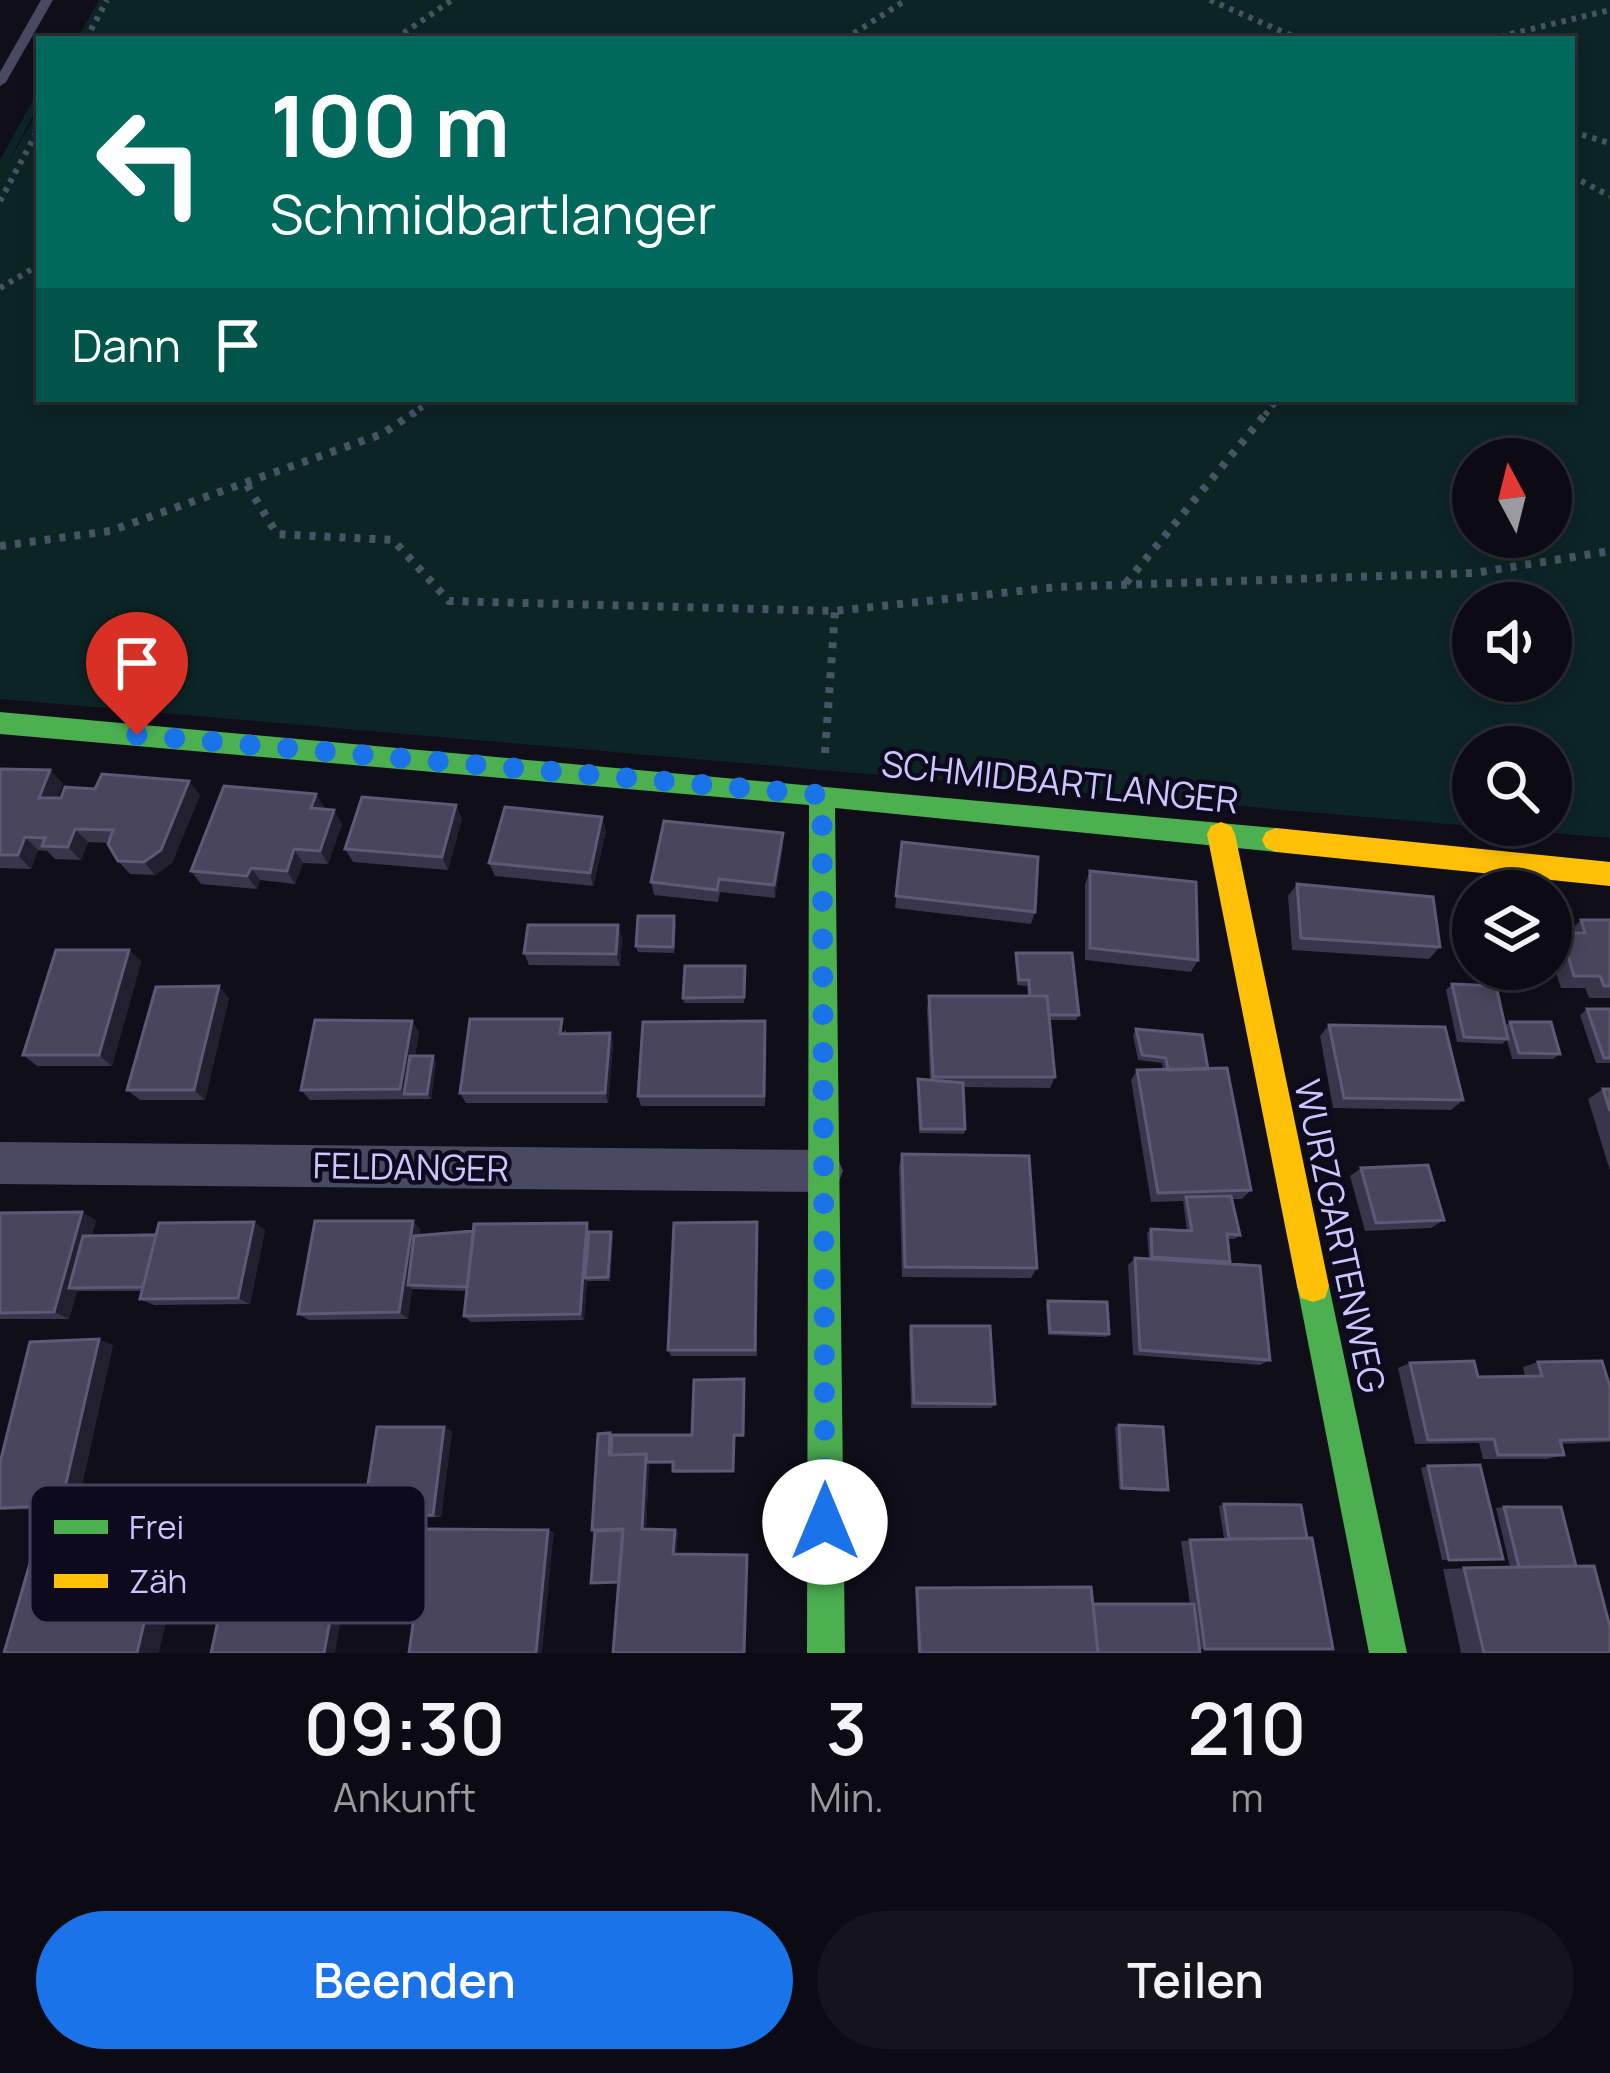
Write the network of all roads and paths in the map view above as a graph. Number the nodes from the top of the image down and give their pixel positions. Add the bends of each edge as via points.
1 (47, 0) edge
2 (107, 0) edge
3 (452, 0) edge
4 (906, 0) edge
5 (1210, 0) edge
6 (1610, 10) edge
7 (88, 36) edge
8 (399, 36) edge
9 (850, 36) edge
10 (1292, 36) edge
11 (1502, 36) edge
12 (0, 82) edge
13 (1575, 133) edge
14 (36, 134) edge
15 (1610, 143) edge
16 (1575, 178) edge
17 (1610, 196) edge
18 (0, 201) edge
19 (36, 268) edge
20 (0, 288) edge
21 (430, 402) edge
22 (1276, 402) edge
23 (247, 485) junction
24 (0, 546) edge
25 (1610, 551) edge
26 (1125, 584) junction
27 (835, 611) junction
28 (0, 723) edge
29 (822, 795) junction
30 (1221, 834) junction
31 (1610, 874) edge
32 (0, 1163) edge
33 (822, 1171) junction
34 (826, 1653) edge
35 (1388, 1653) edge

1 - 12 lane
2 - 7 path
3 - 8 path
4 - 9 path
5 - 10 path
6 - 11 path
13 - 15 path
14 - 18 path
16 - 17 path
19 - 20 path
21 - 23 path via 382,434
22 - 26 path
23 - 24 path via 110,531
23 - 27 path via 278,534 393,540 449,602
25 - 26 path via 1475,573
26 - 27 path
27 - 29 path
28 - 29 street, SCHMIDBARTLANGER
29 - 30 street, SCHMIDBARTLANGER
29 - 33 street
30 - 31 street, SCHMIDBARTLANGER
30 - 35 street, WURZGARTENWEG
32 - 33 street, FELDANGER
33 - 34 street

